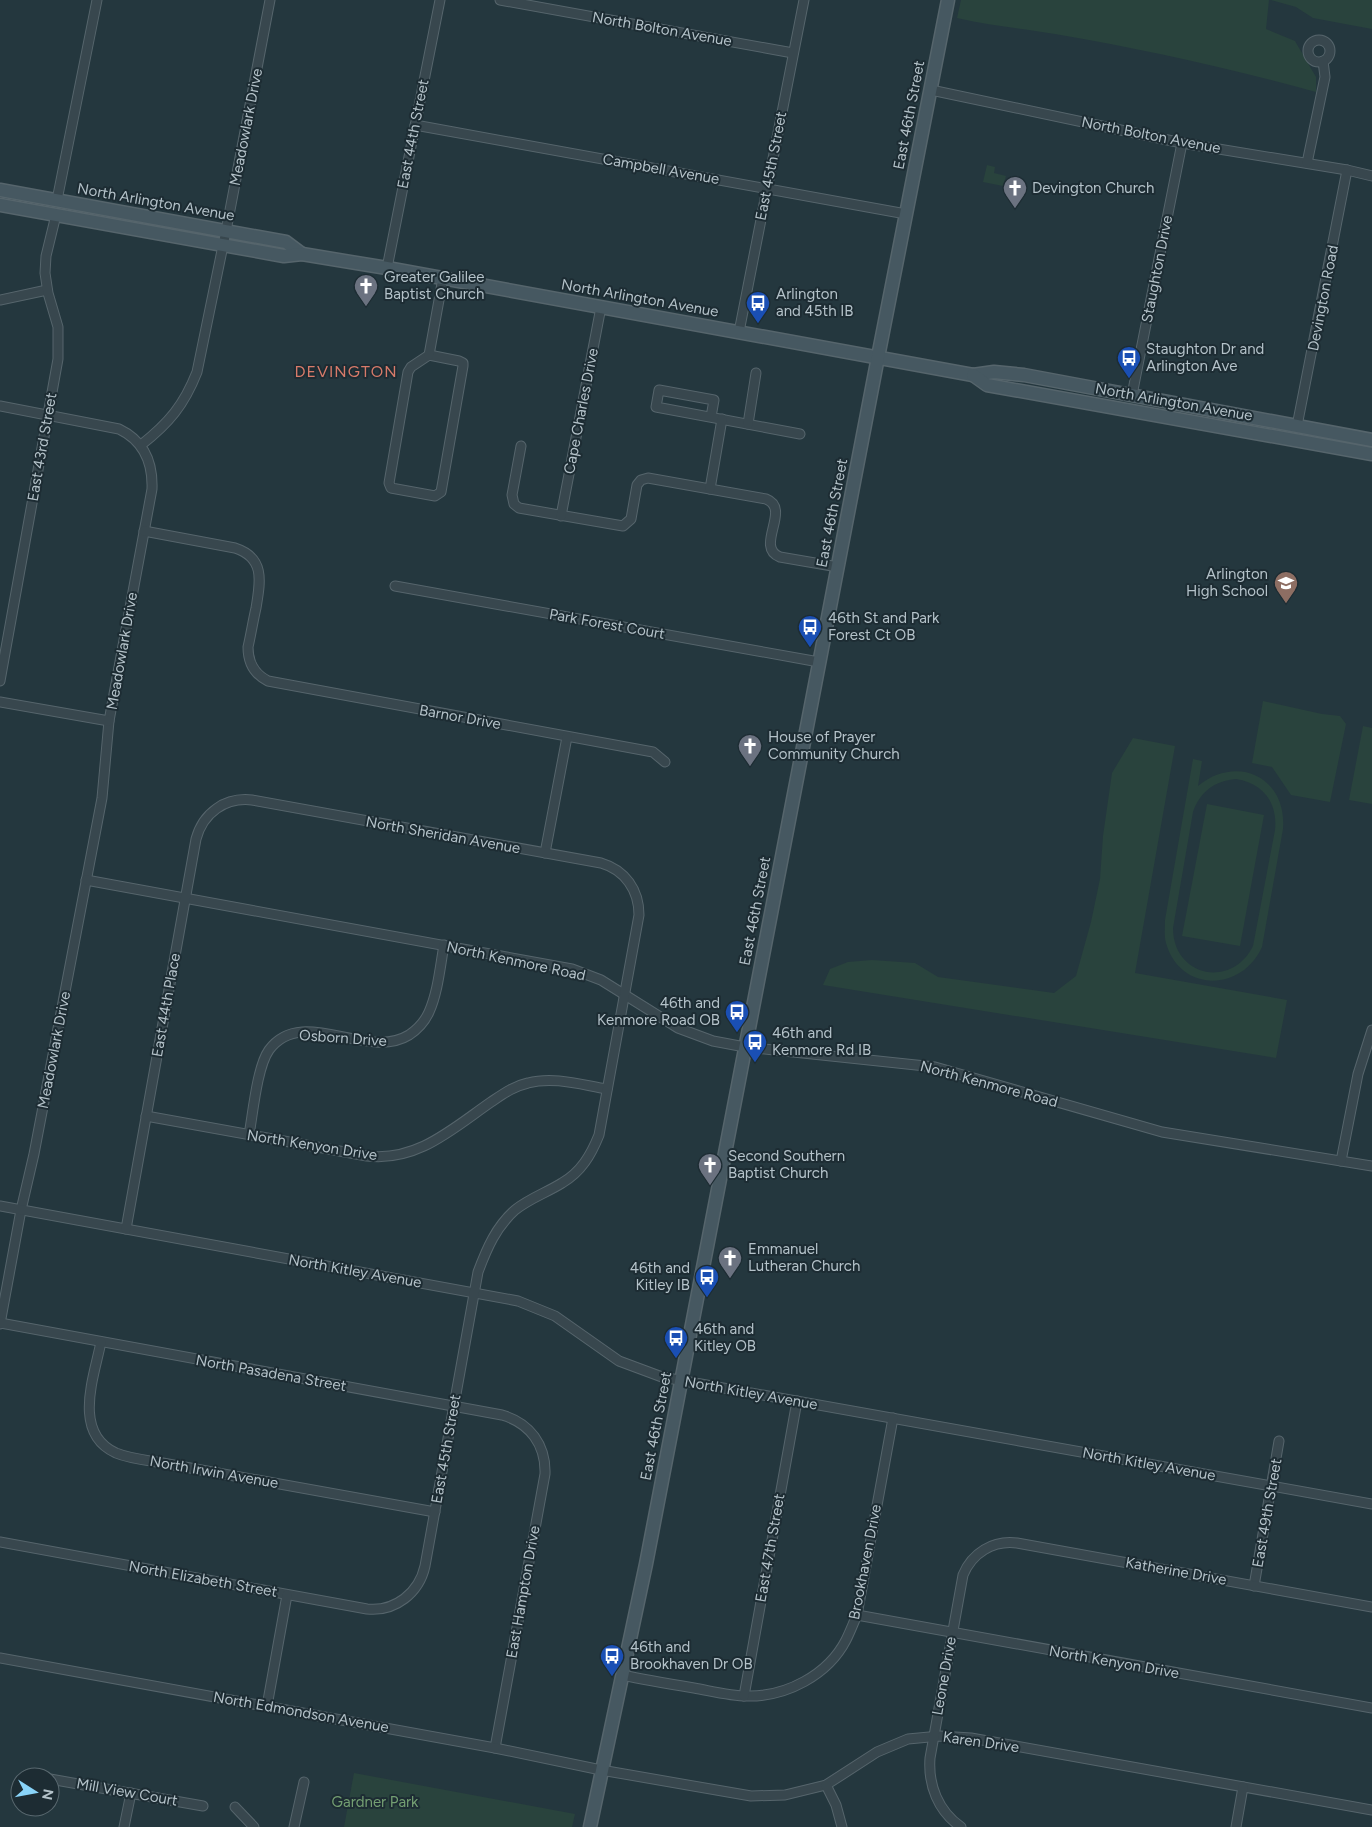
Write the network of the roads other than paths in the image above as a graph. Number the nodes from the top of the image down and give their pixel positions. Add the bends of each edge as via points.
1 (97, 0) edge
2 (270, 0) edge
3 (440, 0) edge
4 (500, 0) edge
5 (804, 0) edge
6 (948, 0) edge
7 (794, 53) junction
8 (1324, 61) dead end
9 (931, 90) junction
10 (415, 125) junction
11 (1182, 143) junction
12 (1307, 163) junction
13 (1347, 170) junction
14 (1372, 176) edge
15 (767, 189) junction
16 (0, 190) edge
17 (57, 200) junction
18 (0, 205) edge
19 (906, 214) junction
20 (56, 215) junction
21 (226, 231) junction
22 (222, 246) junction
23 (302, 254) junction
24 (387, 268) junction
25 (443, 278) junction
26 (47, 290) junction
27 (0, 300) edge
28 (602, 307) junction
29 (739, 332) junction
30 (429, 355) junction
31 (878, 357) junction
32 (756, 374) dead end
33 (973, 374) junction
34 (1132, 394) junction
35 (0, 406) edge
36 (48, 415) junction
37 (711, 417) junction
38 (722, 419) junction
39 (748, 424) junction
40 (1297, 426) junction
41 (800, 434) dead end
42 (1372, 440) edge
43 (141, 445) junction
44 (521, 446) dead end
45 (1372, 454) edge
46 (710, 489) junction
47 (561, 516) junction
48 (144, 531) junction
49 (838, 568) junction
50 (395, 586) dead end
51 (819, 662) junction
52 (0, 680) edge
53 (0, 702) edge
54 (110, 721) junction
55 (568, 737) junction
56 (665, 762) dead end
57 (237, 800) joint
58 (546, 853) junction
59 (86, 880) junction
60 (186, 898) junction
61 (444, 945) junction
62 (624, 995) junction
63 (1372, 1030) edge
64 (745, 1047) junction
65 (607, 1089) junction
66 (146, 1116) junction
67 (249, 1135) junction
68 (1340, 1161) junction
69 (1372, 1166) edge
70 (0, 1206) edge
71 (21, 1210) junction
72 (126, 1229) junction
73 (475, 1292) junction
74 (0, 1324) edge
75 (101, 1342) junction
76 (681, 1382) junction
77 (797, 1401) junction
78 (454, 1406) junction
79 (893, 1418) junction
80 (536, 1437) joint
81 (1279, 1441) dead end
82 (1272, 1486) junction
83 (1372, 1504) edge
84 (435, 1512) junction
85 (0, 1542) edge
86 (981, 1551) joint
87 (1254, 1586) junction
88 (287, 1595) junction
89 (404, 1599) joint
90 (1372, 1607) edge
91 (856, 1615) junction
92 (952, 1633) junction
93 (0, 1658) edge
94 (622, 1676) junction
95 (744, 1696) junction
96 (267, 1706) junction
97 (1372, 1708) edge
98 (933, 1736) junction
99 (495, 1748) junction
100 (601, 1770) junction
101 (60, 1781) edge
102 (304, 1782) dead end
103 (826, 1785) junction
104 (1243, 1787) junction
105 (131, 1793) junction
106 (203, 1806) dead end
107 (236, 1807) dead end
108 (1372, 1810) edge
109 (124, 1827) edge
110 (254, 1827) edge
111 (294, 1827) edge
112 (590, 1827) edge
113 (842, 1827) edge
114 (961, 1827) edge
115 (1236, 1827) edge

1 - 17 street
2 - 21 street, Meadowlark Drive
3 - 10 street, East 44th Street
4 - 7 street, North Bolton Avenue
5 - 7 street, East 45th Street
6 - 9 main road, East 46th Street
7 - 15 street, East 45th Street
8 - 12 street via 1325,77
9 - 11 street, North Bolton Avenue
9 - 19 main road, East 46th Street
10 - 15 street, Campbell Avenue
10 - 24 street, East 44th Street
11 - 12 street, North Bolton Avenue
11 - 34 street, Staughton Drive
12 - 13 street, North Bolton Avenue
13 - 14 street, North Bolton Avenue
13 - 40 street, Devington Road
15 - 19 street, Campbell Avenue
15 - 29 street, East 45th Street
16 - 17 main road, North Arlington Avenue
17 - 21 main road, North Arlington Avenue
18 - 20 main road, North Arlington Avenue
19 - 31 main road, East 46th Street
20 - 22 main road, North Arlington Avenue
20 - 26 street, East 43rd Street via 45,269
21 - 22 street, Meadowlark Drive
21 - 23 main road, North Arlington Avenue via 286,242
22 - 23 main road, North Arlington Avenue via 284,256
22 - 43 street, Meadowlark Drive via 195,378 176,412
23 - 24 main road, North Arlington Avenue
24 - 25 main road, North Arlington Avenue
25 - 28 main road, North Arlington Avenue
25 - 30 street
26 - 27 street
26 - 36 street, East 43rd Street via 59,339
28 - 29 main road, North Arlington Avenue
28 - 47 street, Cape Charles Drive
29 - 31 main road, North Arlington Avenue
30 - 30 street via 463,363 441,492 435,496 391,488 389,483 408,372
31 - 33 main road, North Arlington Avenue
31 - 49 main road, East 46th Street
32 - 39 street
33 - 34 main road, North Arlington Avenue via 1024,375
33 - 45 main road, North Arlington Avenue via 988,385
34 - 40 main road, North Arlington Avenue
35 - 36 street
36 - 43 street via 116,428
36 - 52 street, East 43rd Street
37 - 37 street via 714,400 659,390 656,407
37 - 38 street
38 - 39 street
38 - 46 street
39 - 41 street
40 - 42 main road, North Arlington Avenue
43 - 48 street, Meadowlark Drive via 150,462 153,478
44 - 47 street via 512,495 514,504
46 - 47 street via 646,478 637,485 631,519 625,525 617,527
46 - 49 street via 771,502 776,512 770,545 777,556
48 - 54 street, Meadowlark Drive
48 - 55 street, Barnor Drive via 235,548 255,563 260,584 248,647 249,658 255,671 272,683
49 - 51 main road, East 46th Street
50 - 51 street, Park Forest Court
51 - 64 main road, East 46th Street
53 - 54 street
54 - 59 street, Meadowlark Drive via 102,798
55 - 56 street, Barnor Drive via 653,752
55 - 58 street
57 - 58 street, North Sheridan Avenue via 252,800
57 - 60 street, East 44th Place via 216,809 201,825
58 - 62 street, North Sheridan Avenue via 607,865 627,879 636,895 639,915
59 - 60 street, North Kenmore Road
59 - 71 street, Meadowlark Drive
60 - 61 street, North Kenmore Road
60 - 66 street, East 44th Place
61 - 62 street, North Kenmore Road via 579,971
61 - 67 street, Osborn Drive via 429,1013 418,1028 405,1037 376,1043 302,1032 287,1036 274,1045 262,1064
62 - 64 street, North Kenmore Road via 684,1031
62 - 65 street
63 - 68 street via 1358,1074
64 - 68 street, North Kenmore Road via 935,1067 1162,1132
64 - 76 main road, East 46th Street
65 - 67 street, North Kenyon Drive via 555,1080 528,1082 507,1091 423,1147 390,1157 367,1156
65 - 73 street via 599,1136 587,1160 563,1183 529,1200 501,1225 484,1254
66 - 67 street, North Kenyon Drive
66 - 72 street, East 44th Place
68 - 69 street, North Kenmore Road
70 - 71 street, North Kitley Avenue
71 - 72 street, North Kitley Avenue
71 - 74 street, Meadowlark Drive
72 - 73 street, North Kitley Avenue
73 - 76 street, North Kitley Avenue via 540,1309 626,1364
73 - 78 street, East 45th Street
74 - 75 street, North Pasadena Street
75 - 78 street, North Pasadena Street
75 - 84 street, North Irwin Avenue via 88,1407 89,1419 96,1436 114,1452
76 - 77 street, North Kitley Avenue
76 - 94 main road, East 46th Street
77 - 79 street, North Kitley Avenue
77 - 95 street, East 47th Street
78 - 80 street, North Pasadena Street via 512,1418
78 - 84 street, East 45th Street
79 - 82 street, North Kitley Avenue
79 - 91 street, Brookhaven Drive
80 - 99 street, East Hampton Drive via 544,1455 545,1474
81 - 82 street, East 49th Street
82 - 83 street, North Kitley Avenue
82 - 87 street, East 49th Street
84 - 89 street, East 45th Street via 423,1574
85 - 88 street, North Elizabeth Street
86 - 87 street, Katherine Drive via 998,1543 1013,1542
86 - 92 street, Leone Drive via 963,1575
87 - 90 street, Katherine Drive
88 - 89 street, North Elizabeth Street via 371,1609 390,1606
88 - 96 street
91 - 92 street, North Kenyon Drive
91 - 95 street, Brookhaven Drive via 838,1652 811,1677 792,1688
92 - 97 street, North Kenyon Drive
92 - 98 street, Leone Drive
93 - 96 street, North Edmondson Avenue
94 - 95 street, Brookhaven Drive
94 - 100 main road, East 46th Street
96 - 99 street, North Edmondson Avenue
98 - 103 street, Karen Drive via 891,1745
98 - 104 street, Karen Drive via 970,1738
98 - 114 street, Leone Drive via 929,1766 932,1785 943,1809
99 - 100 street, North Edmondson Avenue
100 - 103 street, Karen Drive via 759,1796 793,1794
100 - 112 main road, East 46th Street
101 - 105 street, Mill View Court
102 - 111 street
103 - 113 street
104 - 108 street, Karen Drive
104 - 115 street
105 - 106 street, Mill View Court
105 - 109 street
107 - 110 street

